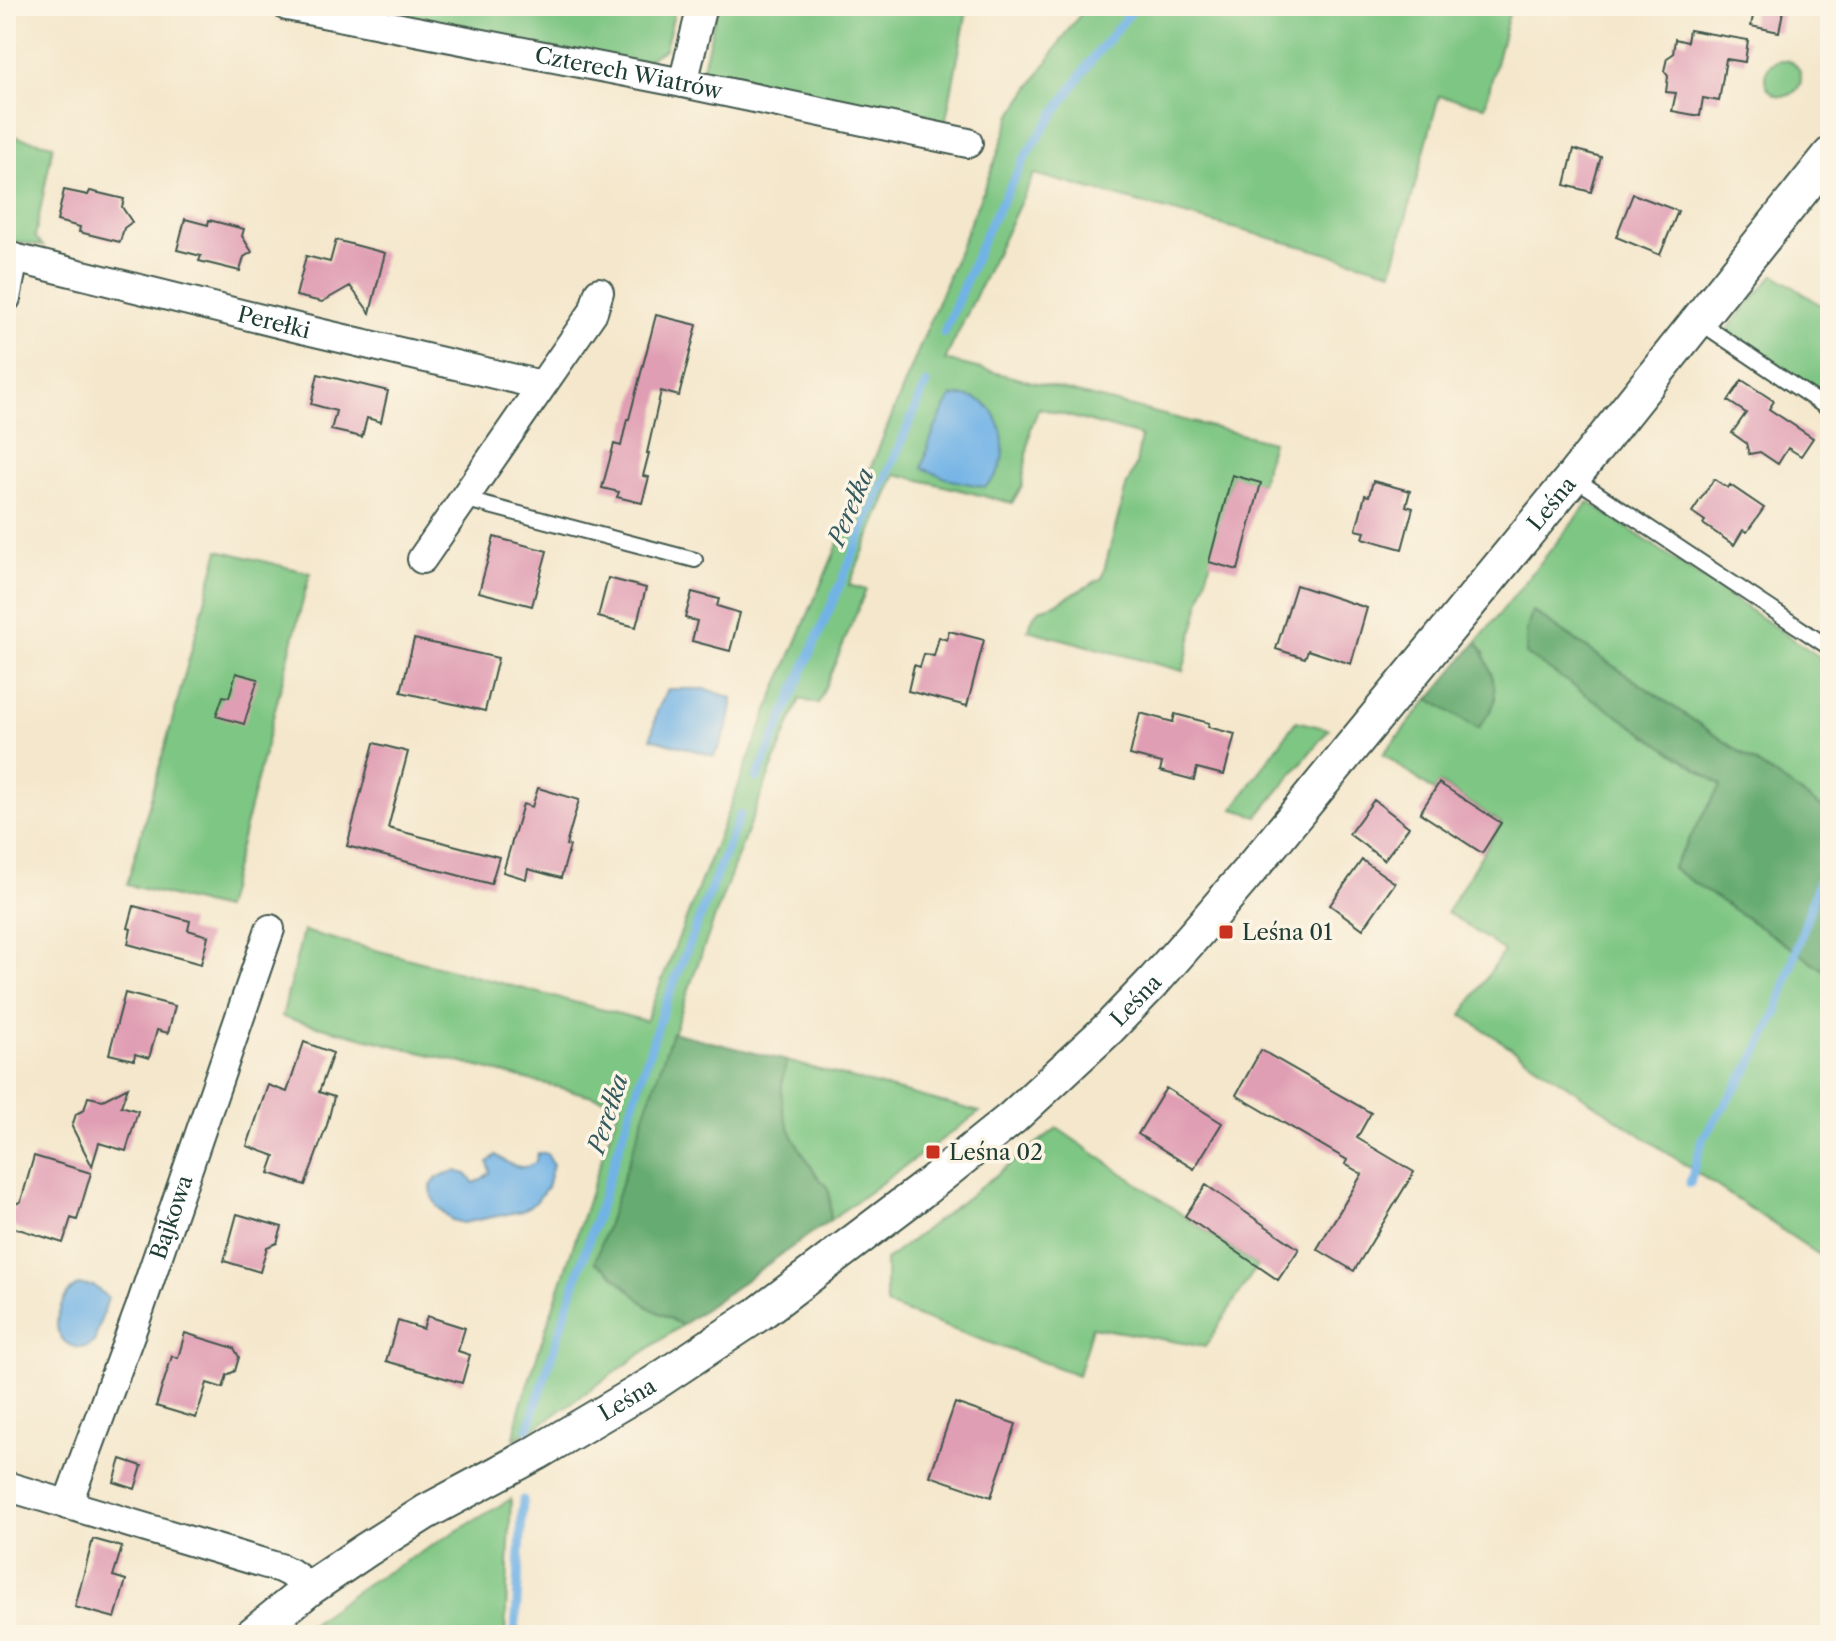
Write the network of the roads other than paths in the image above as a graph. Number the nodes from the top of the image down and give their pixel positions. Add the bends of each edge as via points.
1 (287, 6) edge
2 (702, 6) edge
3 (683, 83) junction
4 (968, 143) dead end
5 (1830, 155) edge
6 (10, 257) edge
7 (599, 292) dead end
8 (6, 298) edge
9 (1698, 321) junction
10 (541, 385) junction
11 (1830, 410) edge
12 (1573, 477) junction
13 (463, 499) junction
14 (422, 559) dead end
15 (695, 560) dead end
16 (1830, 648) edge
17 (270, 929) dead end
18 (6, 1486) edge
19 (67, 1505) junction
20 (310, 1588) junction
21 (252, 1635) edge

1 - 3 street, Czterech Wiatrów
2 - 3 street
3 - 4 street, Czterech Wiatrów
5 - 9 street, Leśna
6 - 8 street
6 - 10 street, Perełki
7 - 10 street via 593,312
9 - 11 lane
9 - 12 street, Leśna
10 - 13 street
12 - 16 lane
12 - 20 street, Leśna via 1198,931 1108,1029 1012,1118 760,1313 653,1384 426,1512
13 - 14 street
13 - 15 lane
17 - 19 street, Bajkowa
18 - 19 street
19 - 20 street via 280,1568
20 - 21 street, Leśna

